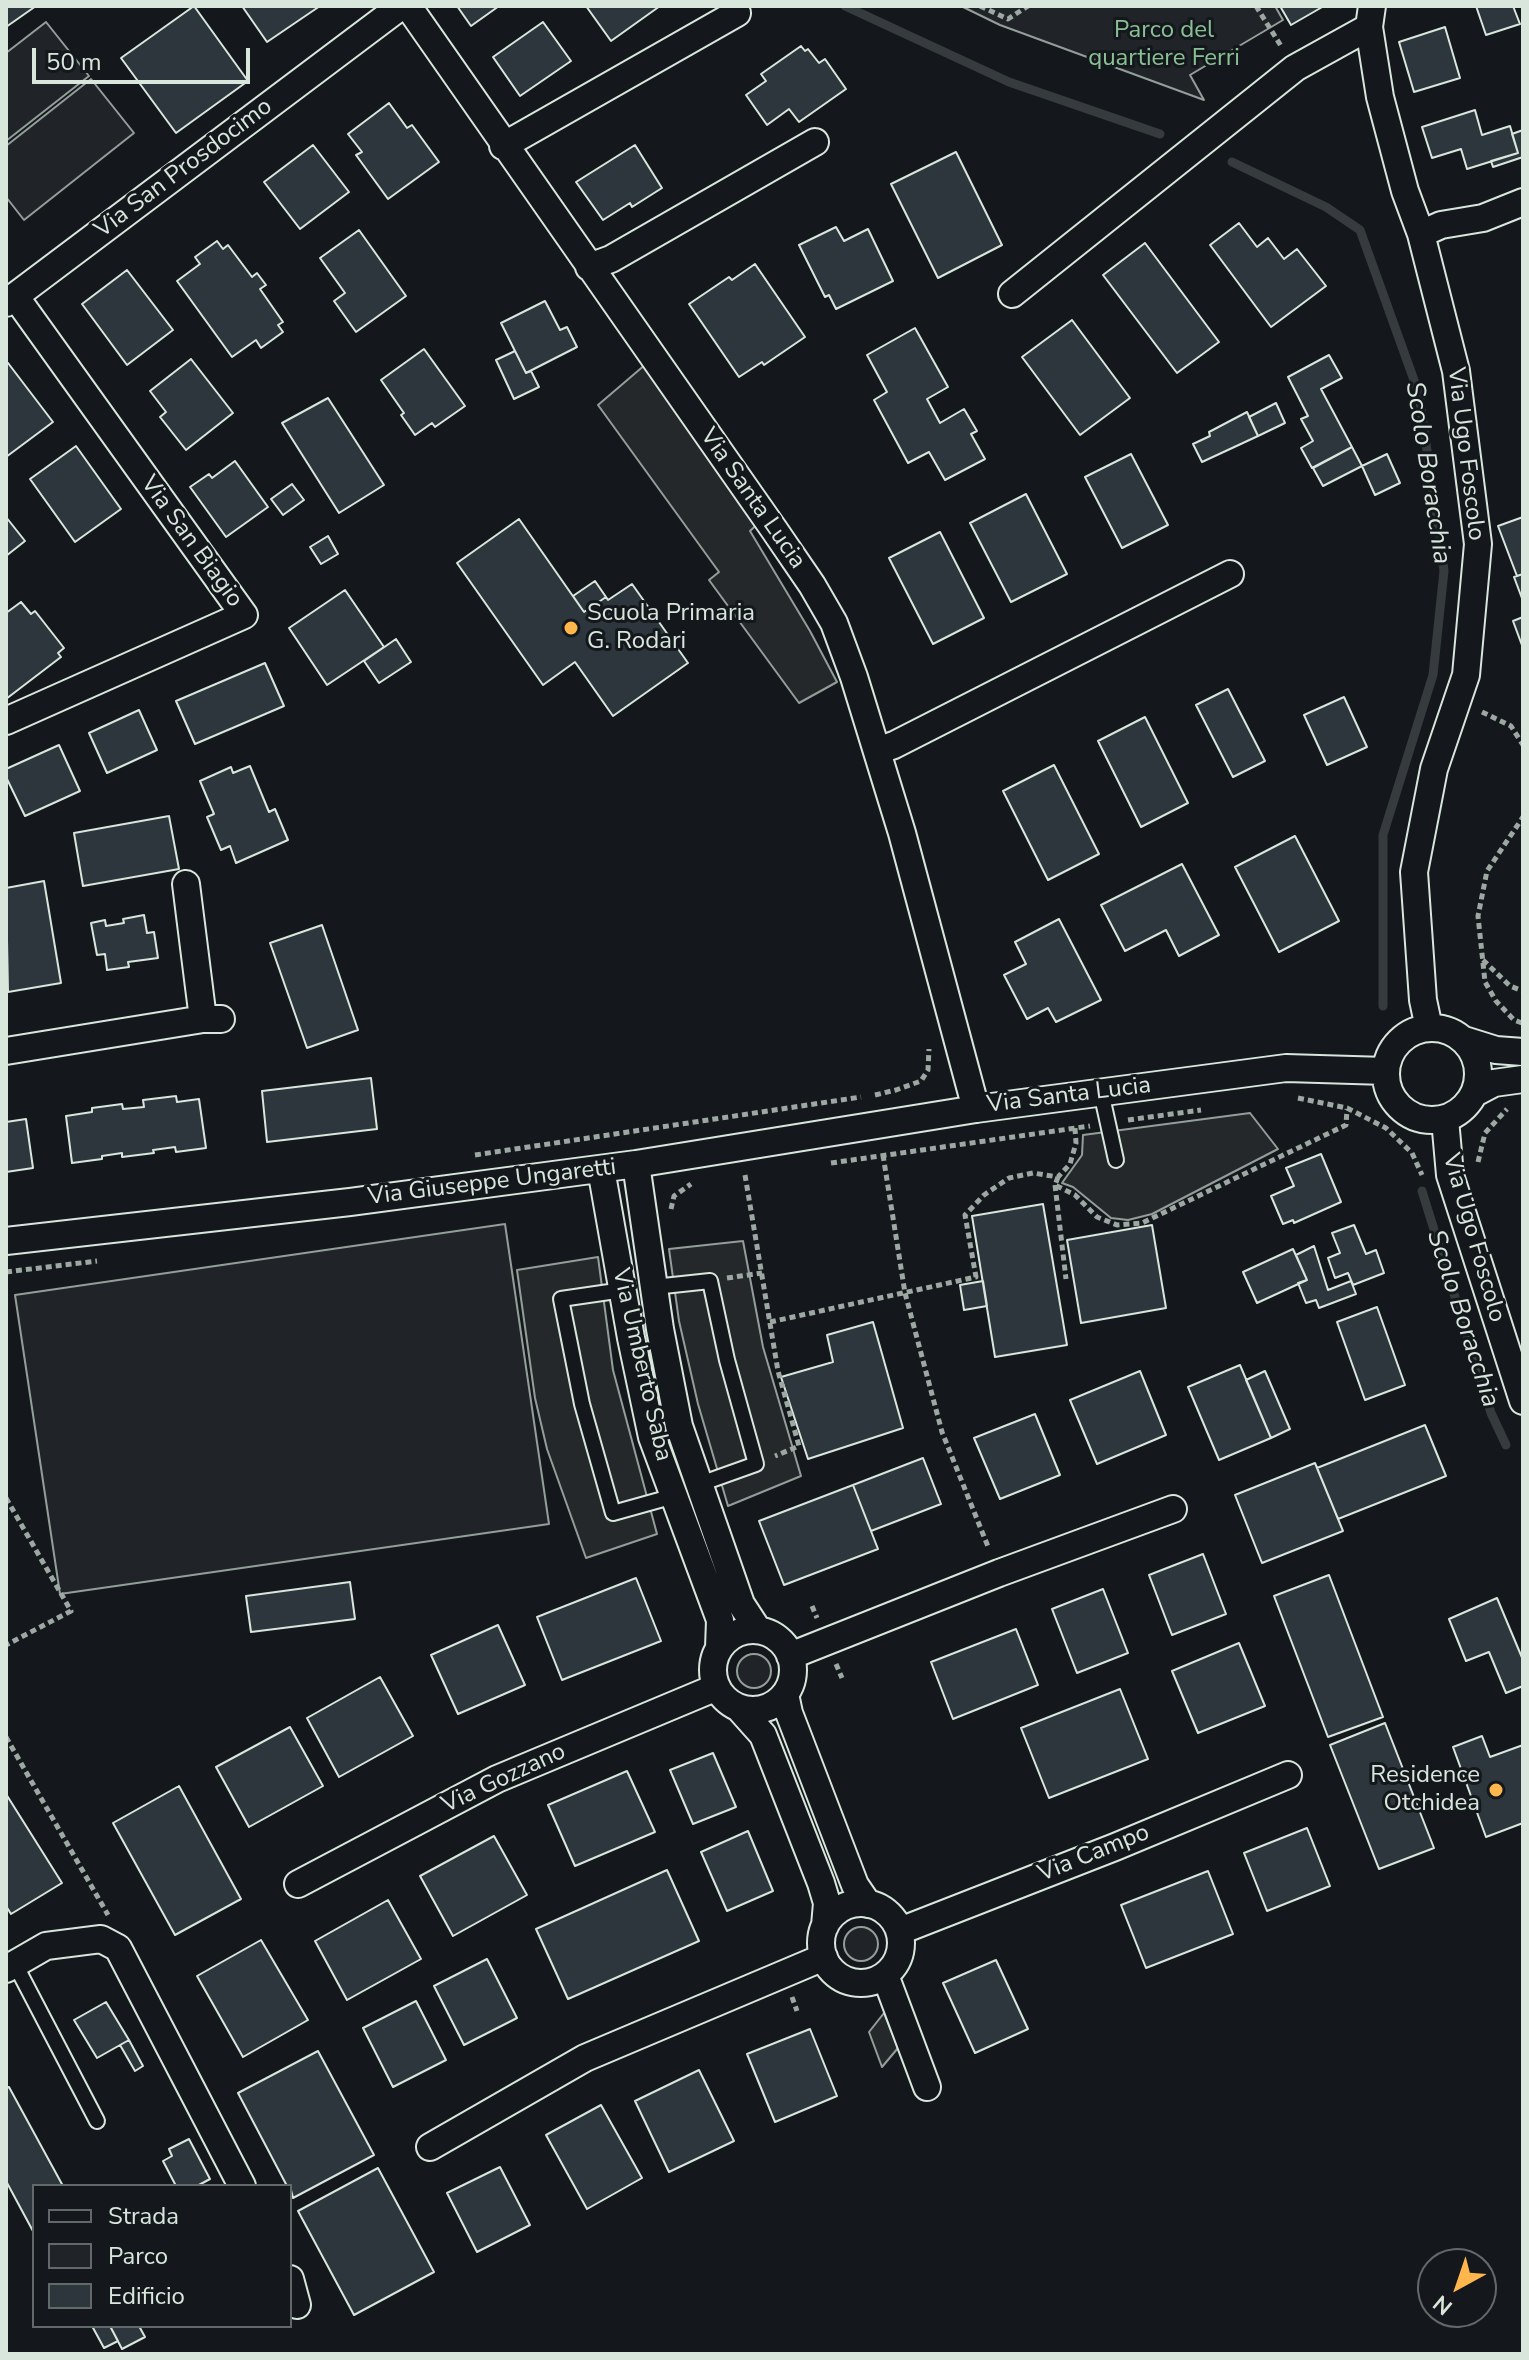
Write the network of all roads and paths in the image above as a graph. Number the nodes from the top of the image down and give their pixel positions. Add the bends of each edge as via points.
1 (401, 6) edge
2 (408, 6) edge
3 (980, 6) edge
4 (1028, 6) edge
5 (1256, 6) edge
6 (737, 13) dead end
7 (1371, 17) edge
8 (1295, 68) junction
9 (815, 142) dead end
10 (503, 146) junction
11 (1523, 202) edge
12 (1421, 234) junction
13 (589, 267) junction
14 (1012, 294) dead end
15 (11, 299) edge
16 (1230, 574) dead end
17 (6, 721) edge
18 (877, 751) junction
19 (1522, 821) edge
20 (186, 884) dead end
21 (1482, 959) junction
22 (1523, 991) edge
23 (1523, 1023) edge
24 (1429, 1028) junction
25 (1464, 1040) junction
26 (929, 1042) dead end
27 (6, 1051) edge
28 (1523, 1052) edge
29 (1386, 1071) junction
30 (1523, 1079) edge
31 (1101, 1092) junction
32 (1475, 1093) junction
33 (1332, 1104) dead end
34 (1347, 1108) junction
35 (976, 1109) junction
36 (1508, 1109) dead end
37 (1445, 1119) junction
38 (1075, 1128) dead end
39 (474, 1155) dead end
40 (1116, 1160) dead end
41 (636, 1164) junction
42 (822, 1165) dead end
43 (601, 1169) junction
44 (1476, 1171) dead end
45 (760, 1173) dead end
46 (745, 1175) junction
47 (732, 1177) dead end
48 (1058, 1177) junction
49 (1424, 1180) dead end
50 (693, 1183) dead end
51 (1055, 1185) junction
52 (671, 1211) dead end
53 (6, 1241) edge
54 (762, 1273) junction
55 (1066, 1279) dead end
56 (710, 1281) junction
57 (654, 1287) junction
58 (623, 1290) junction
59 (905, 1293) junction
60 (770, 1322) junction
61 (1523, 1401) edge
62 (756, 1464) junction
63 (700, 1484) junction
64 (674, 1496) junction
65 (6, 1498) edge
66 (1173, 1509) dead end
67 (999, 1573) junction
68 (758, 1630) junction
69 (6, 1645) edge
70 (719, 1648) junction
71 (790, 1656) junction
72 (717, 1687) junction
73 (785, 1694) junction
74 (738, 1707) junction
75 (6, 1737) edge
76 (1288, 1775) dead end
77 (298, 1884) dead end
78 (868, 1904) junction
79 (825, 1926) junction
80 (900, 1931) junction
81 (109, 1944) junction
82 (824, 1957) junction
83 (9, 1961) edge
84 (885, 1975) junction
85 (927, 2087) dead end
86 (97, 2121) dead end
87 (430, 2147) dead end
88 (241, 2184) edge
89 (292, 2286) edge
90 (297, 2305) dead end

1 - 15 street, Via San Prosdocimo
2 - 10 street, Via Santa Lucia
3 - 4 path via 1008,19
5 - 8 path
6 - 10 street
7 - 8 street, Via Ugo Foscolo
7 - 12 street, Via Ugo Foscolo via 1380,97
8 - 14 street, Via Ugo Foscolo
9 - 13 street
10 - 13 street, Via Santa Lucia
11 - 12 street
12 - 24 street, Via Ugo Foscolo via 1456,371 1478,544 1466,675 1434,769 1414,872
13 - 18 street, Via Santa Lucia via 812,585 834,623
15 - 17 street, Via San Biagio via 244,615
16 - 18 street
18 - 35 street, Via Santa Lucia
19 - 21 path via 1487,871 1478,916
20 - 27 street via 212,1019
21 - 22 path via 1510,986
21 - 23 path via 1485,982 1496,1001
24 - 25 street
24 - 29 street via 1404,1037
25 - 28 street
25 - 32 street via 1478,1065
26 - 39 path via 928,1070 921,1081 896,1090
29 - 31 street, Via Santa Lucia via 1286,1068
29 - 37 street, Via Ugo Foscolo via 1393,1099 1403,1110 1416,1118
30 - 32 street via 1494,1083
31 - 35 street, Via Santa Lucia
31 - 40 lane
32 - 37 street, Via Ugo Foscolo
33 - 34 path
34 - 49 path via 1386,1128 1412,1153
34 - 51 path via 1346,1125 1142,1223 1117,1225 1097,1217 1075,1195
35 - 41 street, Via Giuseppe Ungaretti
36 - 44 path via 1485,1133
37 - 61 street, Via Ugo Foscolo via 1450,1175
38 - 48 path via 1070,1164
41 - 43 street, Via Giuseppe Ungaretti
41 - 57 street, Via Umberto Saba
42 - 59 path via 883,1156
43 - 53 street, Via Giuseppe Ungaretti
43 - 58 street, Via Umberto Saba
45 - 46 path
46 - 47 path
46 - 54 path
48 - 51 path
48 - 59 path via 1033,1173 1009,1178 984,1195 965,1215 976,1277
50 - 52 path via 674,1196
51 - 55 path
54 - 56 path
54 - 60 path
56 - 57 lane
56 - 62 lane
57 - 63 street, Via Umberto Saba via 679,1426
58 - 64 street, Via Umberto Saba via 652,1437
58 - 64 lane via 561,1299 582,1404 613,1513
59 - 60 path
59 - 67 path via 942,1432
60 - 62 path via 799,1446
62 - 63 lane
63 - 68 street, Via Umberto Saba via 741,1604
64 - 70 street, Via Umberto Saba via 720,1620
65 - 69 path via 71,1611
66 - 67 street
67 - 71 street
68 - 70 street via 736,1634
68 - 71 street via 778,1639
70 - 72 street via 713,1674
71 - 73 street via 793,1669
72 - 74 street
72 - 77 street, Via Gozzano via 497,1779
73 - 74 street via 769,1707
73 - 78 street via 855,1885
74 - 79 street via 763,1735 821,1883 827,1903
75 - 81 path via 111,1920
76 - 80 street, Via Campo
78 - 79 street via 843,1908
78 - 80 street via 888,1913
79 - 82 street
80 - 84 street via 898,1958
81 - 83 street via 101,1939 46,1946
81 - 88 street via 118,1948
82 - 84 street via 831,1969 855,1983
82 - 87 street via 585,2058
83 - 86 lane
84 - 85 street
89 - 90 street

